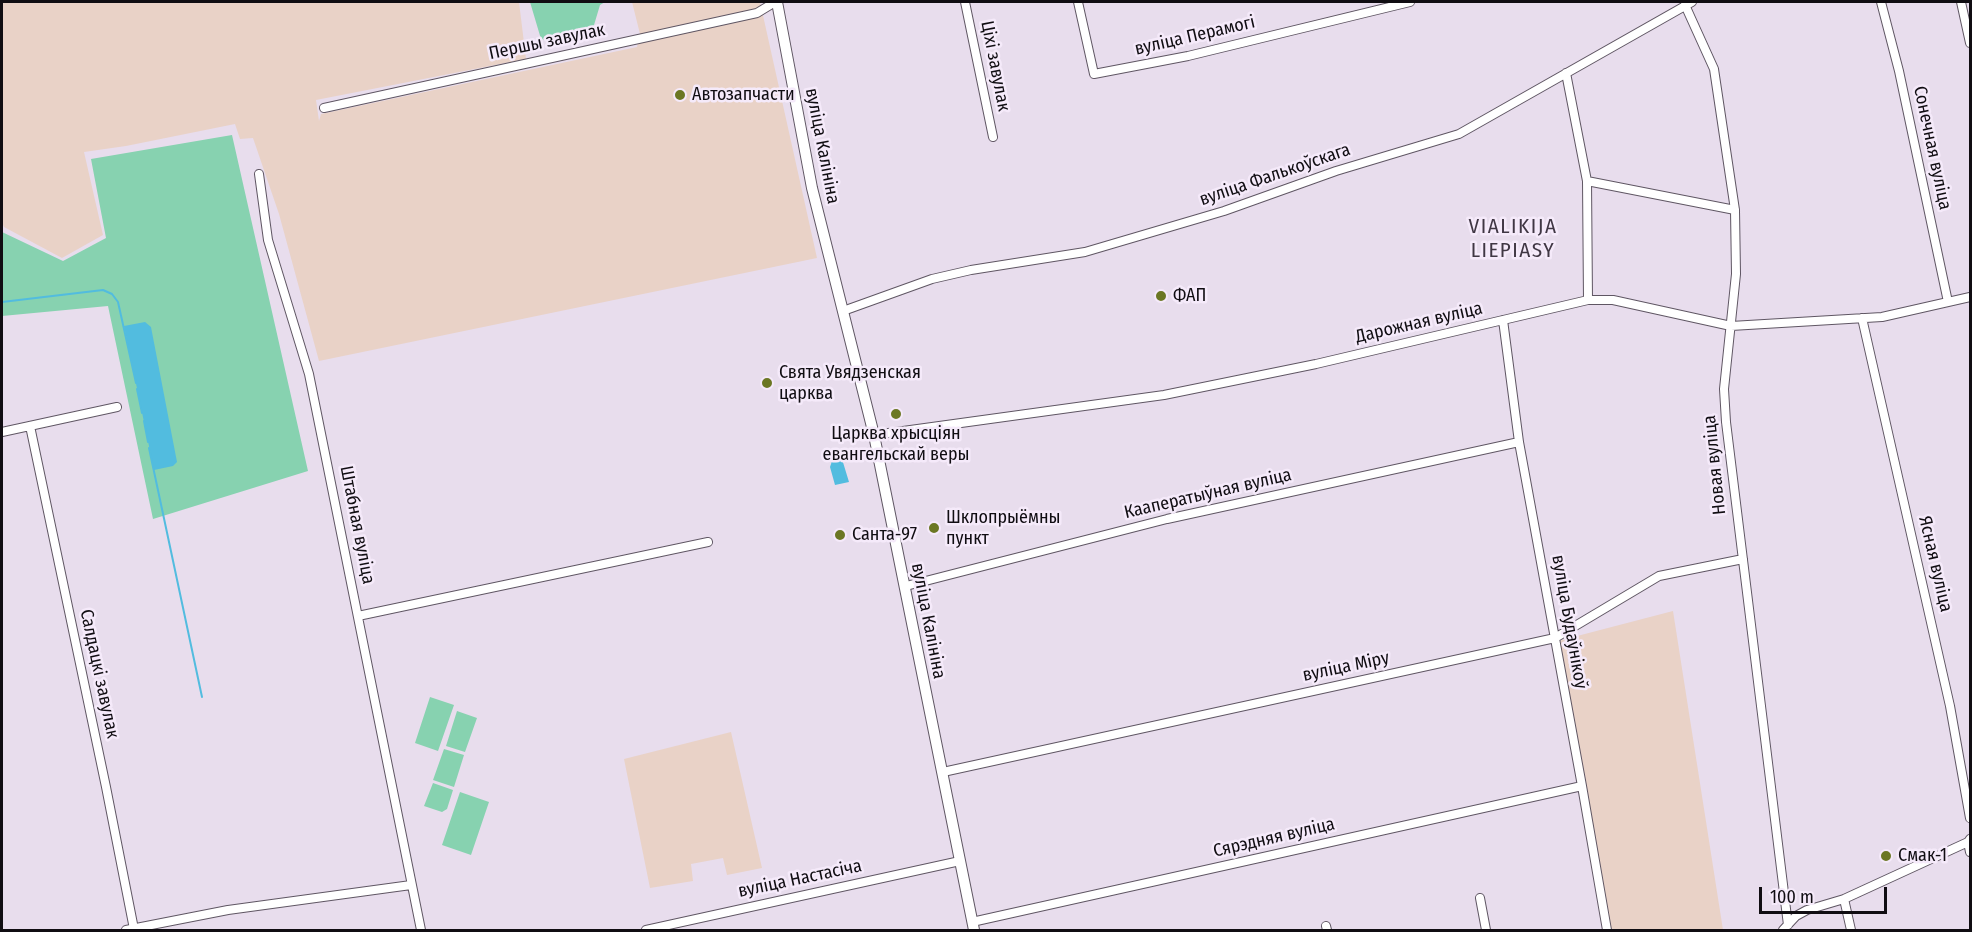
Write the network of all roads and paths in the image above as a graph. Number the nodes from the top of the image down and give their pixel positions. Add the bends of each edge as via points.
1 (776, 2) edge
2 (965, 2) edge
3 (1078, 2) edge
4 (1410, 2) edge
5 (1881, 2) edge
6 (1961, 2) edge
7 (1689, 3) edge
8 (1971, 43) edge
9 (1566, 73) junction
10 (324, 108) dead end
11 (993, 137) dead end
12 (259, 174) dead end
13 (1587, 181) junction
14 (1735, 210) junction
15 (1971, 297) edge
16 (1588, 300) junction
17 (1948, 302) junction
18 (843, 311) junction
19 (1862, 318) junction
20 (1503, 320) junction
21 (1731, 327) junction
22 (117, 406) dead end
23 (30, 426) junction
24 (2, 432) edge
25 (874, 435) junction
26 (1519, 442) junction
27 (708, 542) dead end
28 (1743, 559) junction
29 (906, 586) junction
30 (358, 616) junction
31 (1555, 638) junction
32 (943, 772) junction
33 (1582, 786) junction
34 (1971, 818) edge
35 (1970, 840) edge
36 (1971, 852) edge
37 (960, 861) junction
38 (411, 885) junction
39 (1480, 898) dead end
40 (1844, 899) junction
41 (973, 926) edge
42 (1785, 928) edge
43 (130, 930) edge
44 (422, 930) edge
45 (646, 930) edge
46 (1486, 930) edge
47 (1607, 930) edge
48 (1851, 930) edge

1 - 10 street, Першы завулак via 757,13
1 - 18 street, вуліца Калініна via 812,188
2 - 11 street, Ціхі завулак
3 - 4 street, вуліца Перамогі via 1094,74 1188,56
5 - 17 street, Сонечная вуліца
6 - 8 street
7 - 9 street, вуліца Фалькоўскага
7 - 14 street, Новая вуліца via 1714,69
9 - 13 street
9 - 18 street, вуліца Фалькоўскага via 1459,134 1085,252 932,279
12 - 30 street, Штабная вуліца via 268,240 309,374
13 - 14 street
13 - 16 street
14 - 21 street, Новая вуліца via 1736,274
15 - 17 street, Дарожная вуліца
16 - 20 street, Дарожная вуліца
16 - 21 street, Дарожная вуліца via 1613,300
17 - 19 street, Дарожная вуліца
18 - 25 street, вуліца Калініна
19 - 21 street, Дарожная вуліца
19 - 34 street, Ясная вуліца via 1950,706
20 - 25 street, Дарожная вуліца via 1164,395
20 - 26 street, вуліца Будаўнікоў
21 - 28 street, Новая вуліца via 1724,388
22 - 23 street
23 - 24 street
23 - 43 street, Салдацкі завулак via 106,787
25 - 29 street, вуліца Калініна
26 - 29 street, Кааператыўная вуліца via 1167,519
26 - 31 street, вуліца Будаўнікоў
27 - 30 street
28 - 31 street, вуліца Міру via 1659,576
28 - 42 street, Новая вуліца
29 - 32 street, вуліца Калініна
30 - 38 street, Штабная вуліца
31 - 32 street, вуліца Міру
31 - 33 street, вуліца Будаўнікоў
32 - 37 street, вуліца Калініна
33 - 41 street, Сярэдняя вуліца
33 - 47 street, вуліца Будаўнікоў
35 - 36 street
35 - 40 street
37 - 41 street, вуліца Калініна
37 - 45 street, вуліца Настасіча
38 - 43 street via 228,910
38 - 44 street, Штабная вуліца
39 - 46 street
40 - 42 street via 1807,910
40 - 48 street

